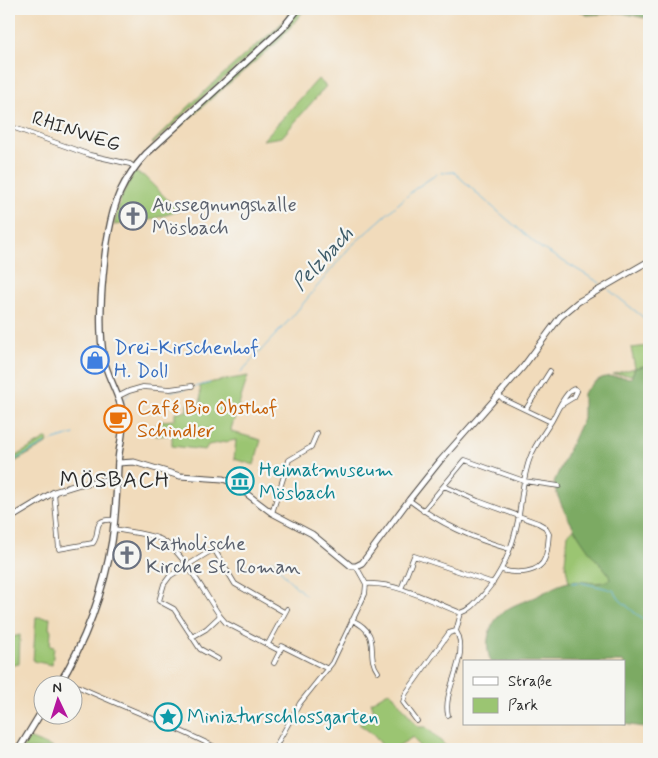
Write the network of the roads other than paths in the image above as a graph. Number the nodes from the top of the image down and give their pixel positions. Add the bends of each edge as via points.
1 (298, 9) edge
2 (9, 126) edge
3 (134, 167) junction
4 (649, 261) edge
5 (550, 371) dead end
6 (192, 386) dead end
7 (498, 394) junction
8 (118, 397) junction
9 (561, 405) junction
10 (526, 409) junction
11 (551, 422) junction
12 (317, 433) dead end
13 (118, 463) junction
14 (118, 478) junction
15 (524, 481) junction
16 (444, 486) junction
17 (559, 486) dead end
18 (54, 492) junction
19 (409, 500) junction
20 (423, 511) junction
21 (272, 513) junction
22 (519, 517) junction
23 (9, 520) edge
24 (115, 520) junction
25 (114, 529) junction
26 (510, 549) junction
27 (356, 566) junction
28 (187, 567) junction
29 (502, 570) junction
30 (366, 584) junction
31 (493, 584) junction
32 (400, 589) junction
33 (461, 613) junction
34 (220, 616) junction
35 (352, 620) junction
36 (456, 631) junction
37 (192, 637) junction
38 (268, 644) junction
39 (280, 651) junction
40 (218, 659) dead end
41 (274, 663) dead end
42 (328, 669) junction
43 (378, 672) dead end
44 (64, 676) edge
45 (82, 689) edge
46 (448, 715) dead end
47 (417, 721) dead end
48 (33, 726) edge
49 (19, 749) edge
50 (219, 749) edge
51 (274, 749) edge

1 - 3 main road via 282,29
2 - 3 street, RHINWEG
3 - 8 main road via 120,193 108,235 103,288 101,332 104,361
4 - 7 street via 572,306
5 - 10 street
6 - 8 street via 170,389 143,387
7 - 10 street
7 - 19 street
8 - 13 main road via 123,421
9 - 9 street via 569,391 575,389 574,397
9 - 11 street
10 - 11 street
11 - 15 street via 530,457
12 - 21 street via 311,447 290,460
13 - 14 main road
13 - 21 street via 134,462 180,476 223,479
14 - 18 street
14 - 24 main road
15 - 16 street via 465,460
15 - 17 street
15 - 22 street
16 - 20 street
16 - 22 street
18 - 23 street
18 - 24 street via 59,549 93,543 100,523
19 - 20 street
19 - 27 street via 362,563
20 - 26 street via 476,538
21 - 27 street via 312,534 351,566
22 - 26 street
22 - 29 street via 538,523 550,534 545,559 542,564 525,572
24 - 25 main road
25 - 28 street via 165,542
25 - 44 main road via 94,608 82,642
26 - 29 street
27 - 30 street
28 - 34 street
28 - 37 street via 166,580 159,601 174,609
28 - 38 street via 214,549 235,584 286,611
29 - 31 street
30 - 32 street via 377,583
30 - 35 street via 365,594
31 - 32 street via 414,556
31 - 33 street via 469,611
32 - 33 street
33 - 36 street
34 - 37 street
34 - 38 street via 226,623
35 - 42 street
35 - 43 street via 370,634 373,662
36 - 46 street via 460,637 459,658 446,706
36 - 47 street via 449,633 406,693 403,702
37 - 40 street via 200,649
38 - 39 street
39 - 41 street
39 - 42 street via 282,646
42 - 51 street via 300,704
45 - 50 street
48 - 49 main road

